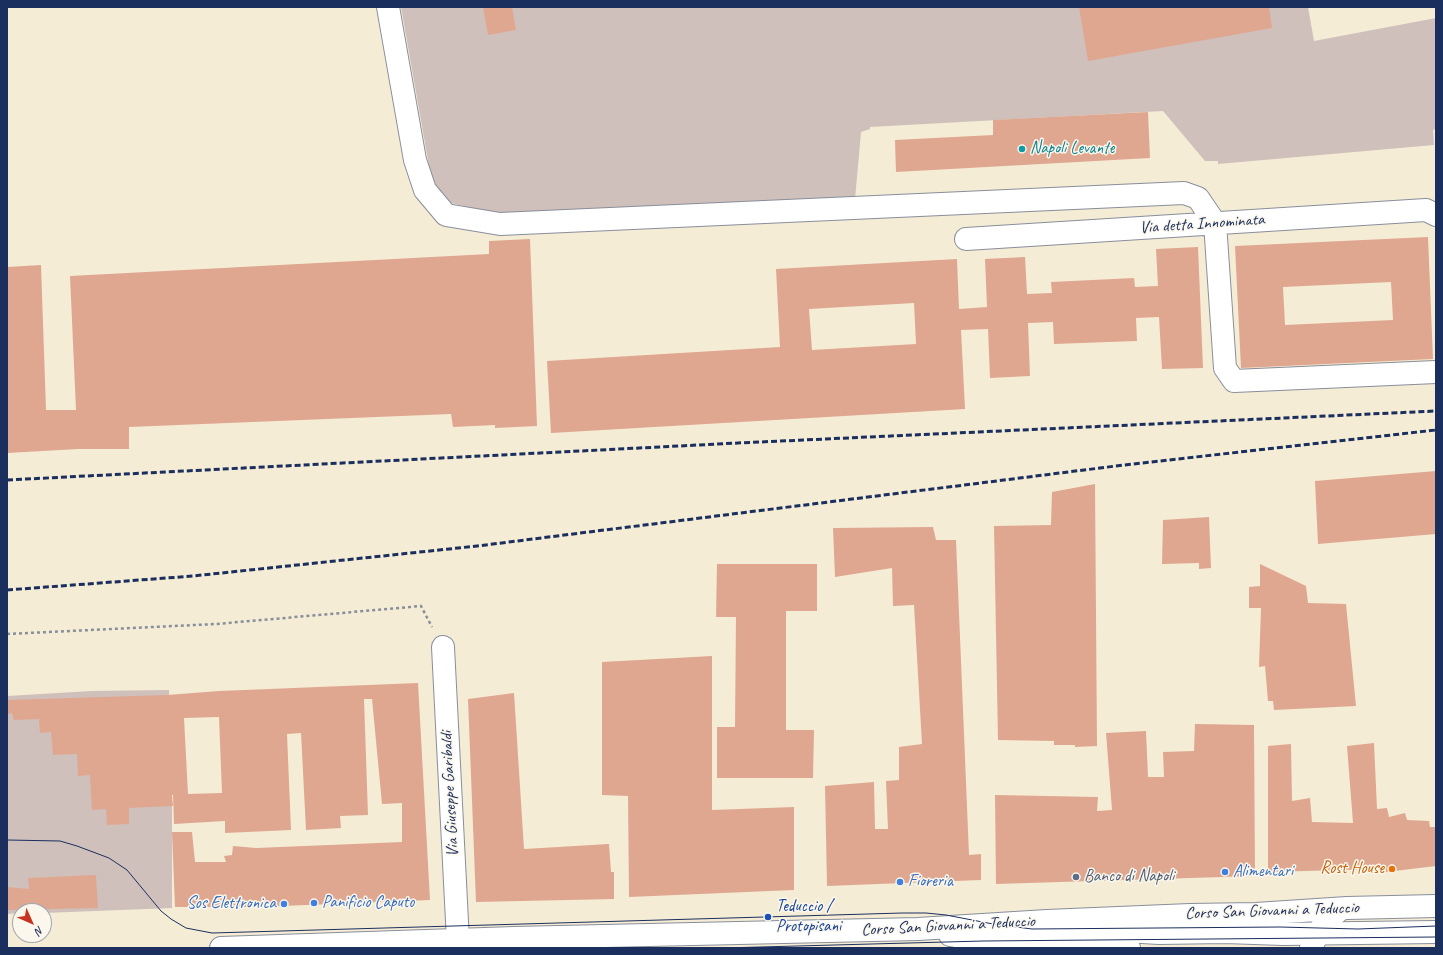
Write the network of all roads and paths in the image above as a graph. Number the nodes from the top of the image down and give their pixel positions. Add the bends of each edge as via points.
1 (388, 7) edge
2 (1436, 215) edge
3 (1215, 223) junction
4 (966, 239) dead end
5 (1436, 372) edge
6 (7, 634) edge
7 (443, 647) joint
8 (1436, 906) edge
9 (1347, 908) junction
10 (1256, 914) junction
11 (994, 924) junction
12 (918, 929) junction
13 (1436, 932) edge
14 (1159, 933) junction
15 (1109, 940) junction
16 (1220, 940) edge
17 (458, 941) junction
18 (1285, 941) edge
19 (1314, 941) edge
20 (557, 943) edge
21 (314, 946) edge
22 (221, 948) edge
23 (1129, 948) edge

1 - 3 main road via 415,160 425,190 446,215 500,224 1184,193 1198,198
2 - 3 main road, Via detta Innominata via 1426,210
3 - 4 main road, Via detta Innominata
3 - 5 main road via 1225,368 1234,382
6 - 7 path via 216,624 421,606
7 - 17 main road, Via Giuseppe Garibaldi
8 - 9 main road, Corso San Giovanni a Teduccio
9 - 10 main road, Corso San Giovanni a Teduccio
9 - 19 main road via 1340,909 1324,923
10 - 11 main road, Corso San Giovanni a Teduccio via 1174,915
10 - 16 main road via 1244,916 1234,923
10 - 18 main road via 1264,914 1272,919 1280,927
11 - 12 main road, Corso San Giovanni a Teduccio
11 - 14 main road via 1032,929
12 - 15 main road via 983,941
12 - 20 main road, Corso San Giovanni a Teduccio
13 - 19 main road
14 - 15 main road
14 - 16 main road
15 - 23 main road via 1117,941
16 - 18 main road
17 - 20 main road, Corso San Giovanni a Teduccio
17 - 21 main road, Corso San Giovanni a Teduccio
18 - 19 main road
21 - 22 main road, Corso San Giovanni a Teduccio

